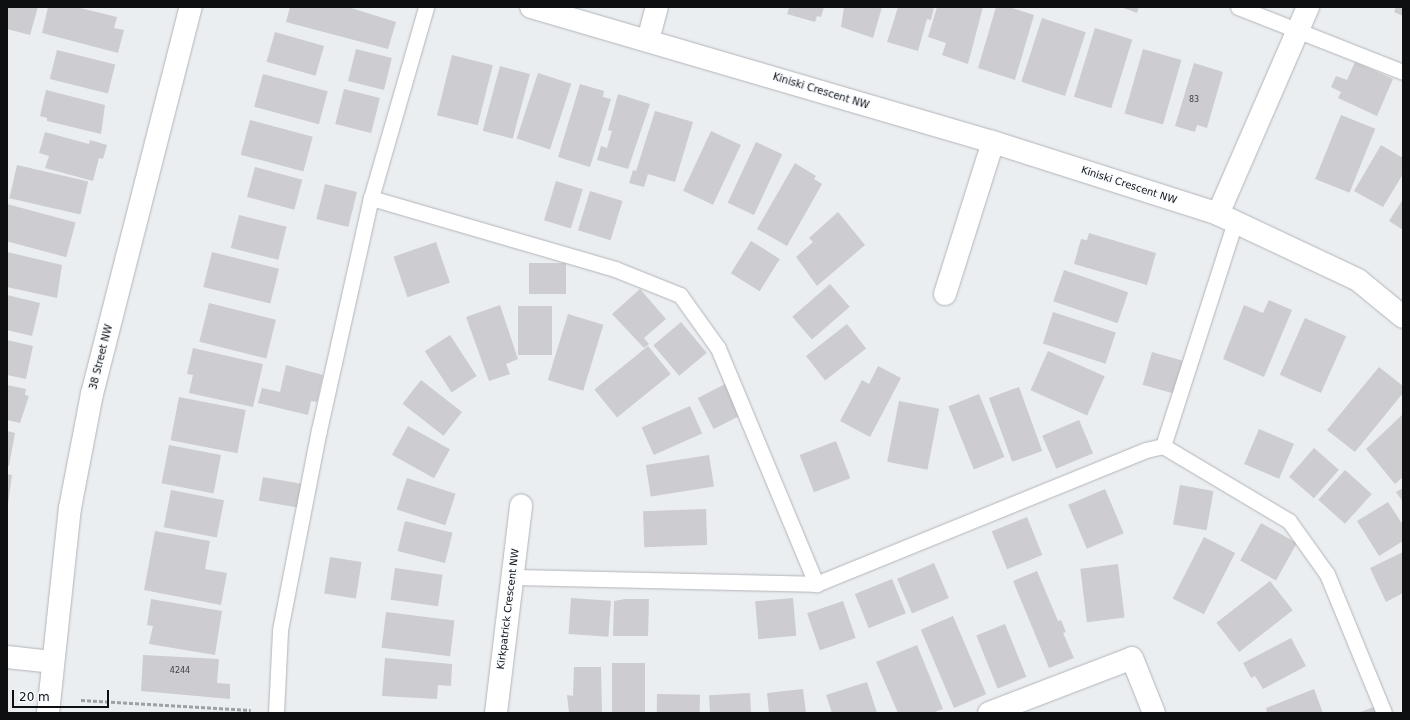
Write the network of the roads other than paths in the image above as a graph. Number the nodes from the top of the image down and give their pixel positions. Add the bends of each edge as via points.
1 (191, 7) edge
2 (426, 7) edge
3 (531, 7) edge
4 (657, 7) edge
5 (1238, 7) edge
6 (1308, 7) edge
7 (1299, 30) junction
8 (648, 40) junction
9 (1403, 72) edge
10 (993, 142) junction
11 (371, 198) junction
12 (1227, 218) junction
13 (945, 294) dead end
14 (1403, 317) edge
15 (1163, 446) junction
16 (522, 505) dead end
17 (512, 577) junction
18 (816, 584) junction
19 (7, 657) edge
20 (52, 662) junction
21 (276, 712) edge
22 (48, 713) edge
23 (496, 713) edge
24 (989, 713) edge
25 (1154, 713) edge
26 (1384, 713) edge

1 - 20 street, 38 Street NW via 92,394 70,508
2 - 11 lane
3 - 8 street, Kiniski Crescent NW
4 - 8 street
5 - 7 lane
6 - 7 street
7 - 9 lane
7 - 12 street
8 - 10 street, Kiniski Crescent NW
10 - 12 street, Kiniski Crescent NW
10 - 13 street
11 - 18 lane via 615,269 680,295 718,348
11 - 21 lane via 319,430 280,630
12 - 14 street, Kiniski Crescent NW via 1358,280
12 - 15 lane
15 - 18 lane via 1139,453
15 - 26 lane via 1289,522 1327,574
16 - 17 street, Kirkpatrick Crescent NW
17 - 18 lane
17 - 23 street, Kirkpatrick Crescent NW
19 - 20 street
20 - 22 street, 38 Street NW
24 - 25 street via 1132,658

